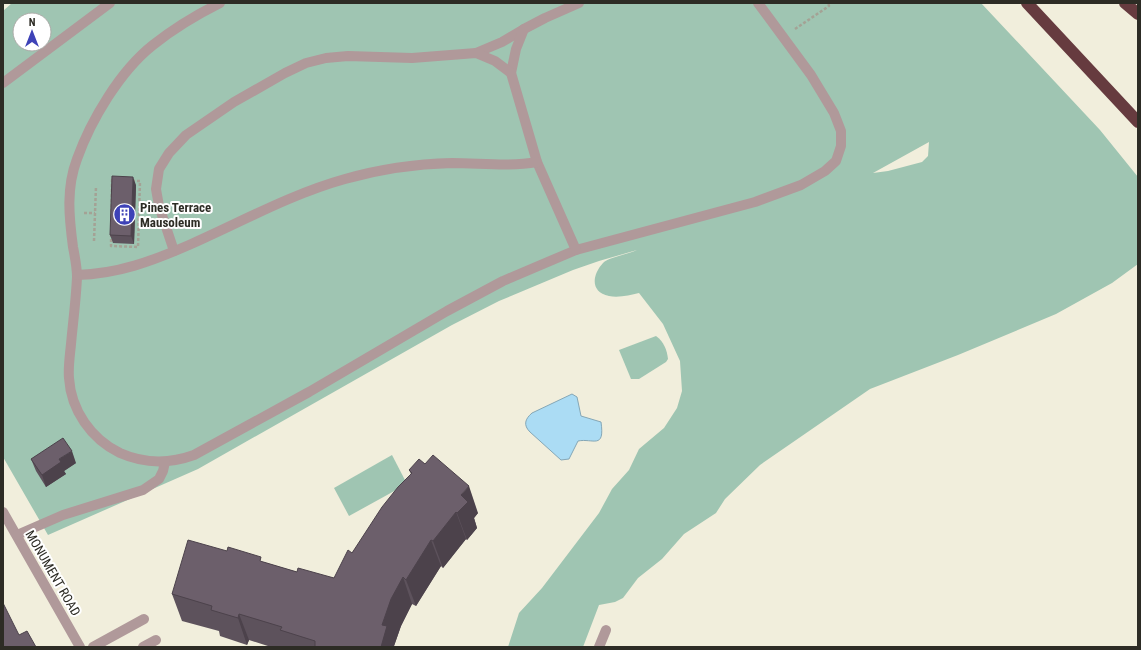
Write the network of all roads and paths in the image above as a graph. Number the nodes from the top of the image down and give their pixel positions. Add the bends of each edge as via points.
1 (110, 3) edge
2 (220, 3) edge
3 (579, 3) edge
4 (758, 3) edge
5 (828, 3) edge
6 (1027, 3) edge
7 (1125, 3) edge
8 (1138, 14) edge
9 (524, 29) junction
10 (783, 37) junction
11 (476, 53) junction
12 (511, 73) junction
13 (3, 83) edge
14 (1138, 122) edge
15 (537, 162) junction
16 (96, 186) dead end
17 (85, 213) dead end
18 (95, 213) junction
19 (139, 215) joint
20 (94, 241) dead end
21 (576, 250) junction
22 (174, 251) junction
23 (77, 275) junction
24 (165, 462) junction
25 (3, 512) edge
26 (17, 535) junction
27 (144, 619) dead end
28 (606, 630) dead end
29 (156, 640) dead end
30 (80, 647) edge
31 (93, 647) edge
32 (143, 647) edge
33 (599, 647) edge

1 - 13 street
2 - 23 street via 151,46 129,70 101,108 77,159 71,179 69,212
3 - 9 street
4 - 10 street
5 - 10 path via 829,6
6 - 14 highway
7 - 8 highway
9 - 11 street
9 - 12 street via 516,49
10 - 21 street via 811,75 834,113 841,132 842,146 836,161 825,171 800,185 755,202
11 - 12 street via 495,61
11 - 22 street via 412,58 326,58 306,63 285,73 234,102 186,135 169,153 159,169 156,189 159,206
12 - 15 street
15 - 21 street
15 - 22 street via 512,165 430,164 364,173 298,195
16 - 18 path
17 - 18 path
18 - 20 path
19 - 19 path via 138,247 110,246 112,180 140,181
21 - 24 street via 503,281 447,310 315,388 194,455
22 - 23 street via 112,272
23 - 24 street via 69,376 73,401 87,427 111,449 140,460
24 - 26 street via 159,479 143,490 63,515
25 - 26 street, MONUMENT ROAD
26 - 30 street, MONUMENT ROAD
27 - 31 street
28 - 33 street
29 - 32 street

